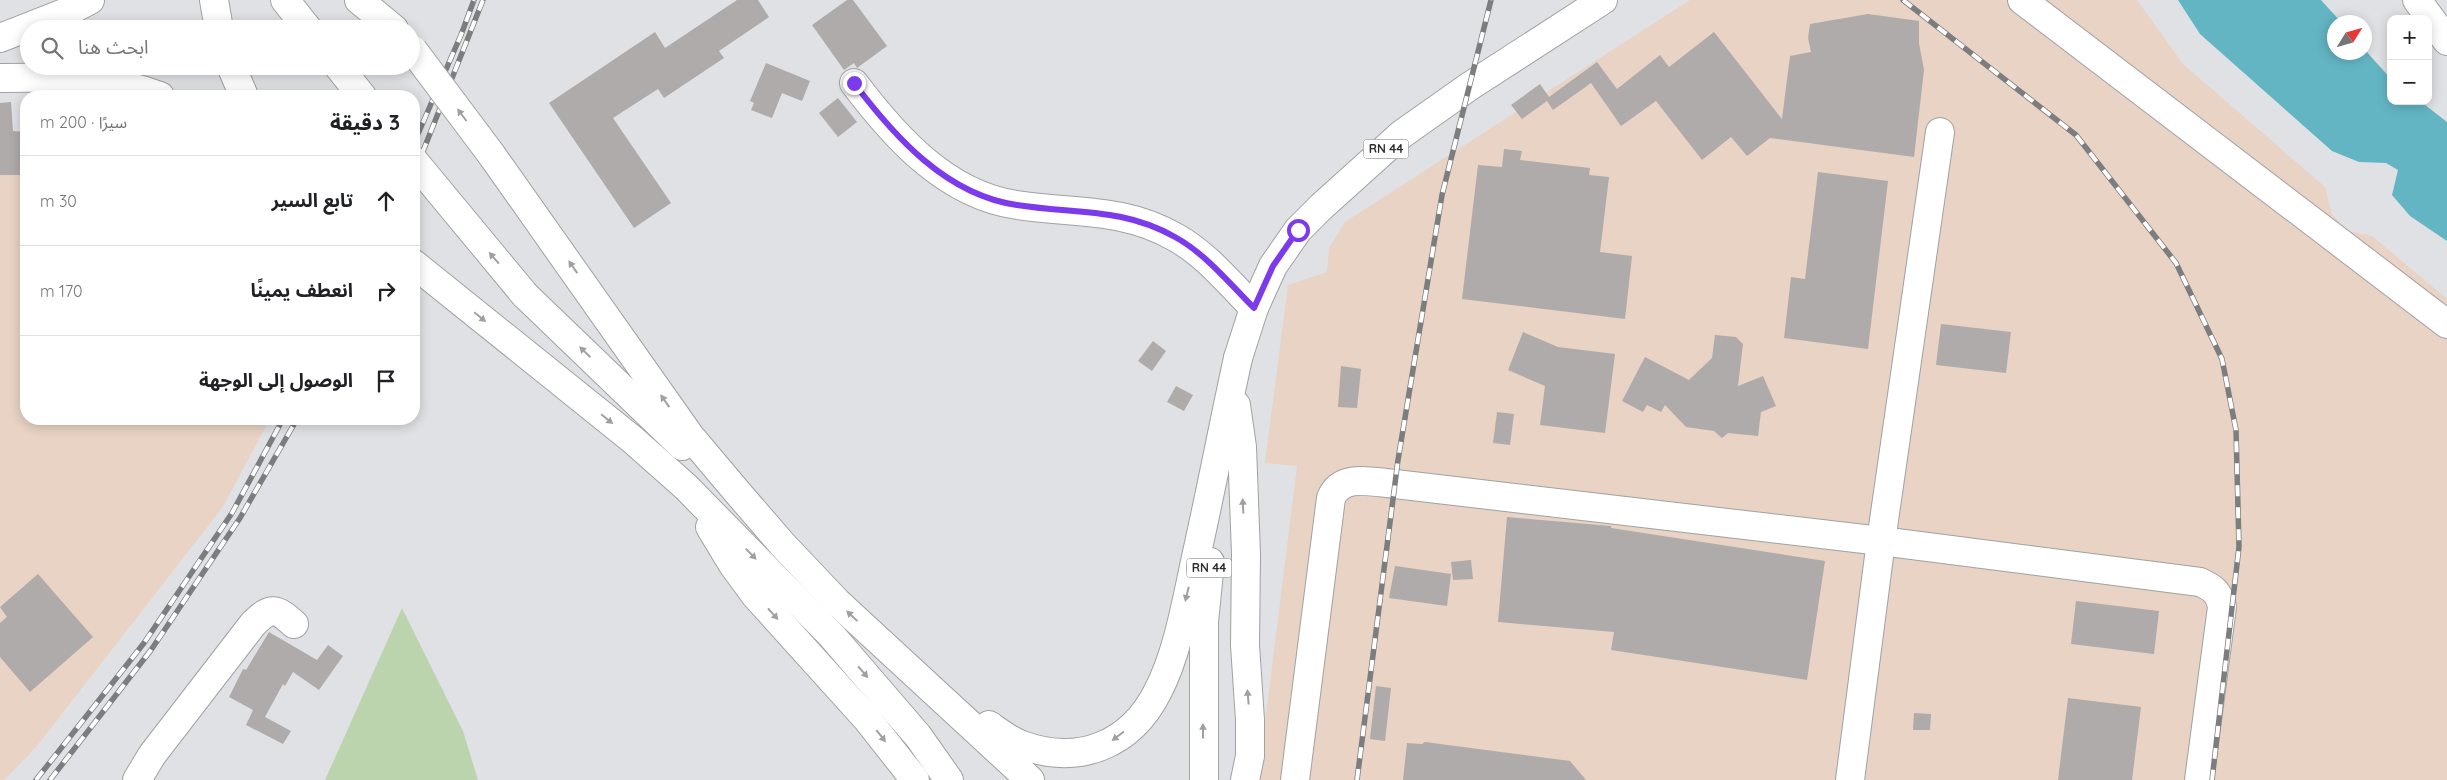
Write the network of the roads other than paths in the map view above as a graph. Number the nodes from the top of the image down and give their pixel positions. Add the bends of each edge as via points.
1 (90, 0) edge
2 (214, 0) edge
3 (285, 0) edge
4 (359, 0) edge
5 (389, 0) edge
6 (1603, 0) edge
7 (2022, 0) edge
8 (2417, 0) edge
9 (46, 20) edge
10 (217, 20) edge
11 (301, 20) edge
12 (383, 20) edge
13 (398, 20) edge
14 (20, 30) edge
15 (0, 38) edge
16 (2447, 41) edge
17 (420, 58) edge
18 (235, 75) edge
19 (345, 75) edge
20 (0, 78) edge
21 (854, 83) dead end
22 (142, 90) edge
23 (241, 90) edge
24 (357, 90) edge
25 (1940, 132) dead end
26 (420, 168) edge
27 (420, 269) edge
28 (1254, 308) junction
29 (2447, 324) edge
30 (1238, 358) junction
31 (1236, 405) junction
32 (686, 487) junction
33 (1880, 541) junction
34 (783, 545) junction
35 (294, 624) dead end
36 (900, 661) junction
37 (138, 780) edge
38 (914, 780) edge
39 (950, 780) edge
40 (1030, 780) edge
41 (1204, 780) edge
42 (1245, 780) edge
43 (1295, 780) edge
44 (1850, 780) edge
45 (2199, 780) edge

1 - 9 main road
2 - 10 main road
3 - 11 main road
4 - 12 main road
5 - 13 main road
6 - 28 main road, RN 44 via 1478,80 1402,134 1298,230 1273,266
7 - 29 main road
8 - 16 main road
14 - 15 main road
34 -> 17 main road, bridge via 690,436
18 - 23 main road
19 - 24 main road
20 - 22 main road via 91,79
21 - 28 main road via 879,116 916,154 971,191 1014,205 1094,211 1150,226 1176,238 1202,257
25 - 33 main road
34 -> 26 main road, bridge via 525,295
27 -> 32 main road via 633,440
28 - 30 main road, RN 44
30 - 31 main road, RN 44
30 -> 36 main road via 1170,662 1159,690 1142,716 1114,740 1084,753 1053,754 1020,744 981,721
41 -> 31 main road, RN 44 via 1207,579 1218,497
42 -> 31 main road via 1250,756 1245,645 1246,554 1242,447
32 -> 38 main road via 755,595 868,719
32 -> 39 main road via 832,636 918,736
33 - 43 main road via 1395,484 1356,481 1340,485 1331,498
33 - 44 main road
33 - 45 main road via 2179,579 2200,582 2212,588 2219,595 2222,607
36 -> 34 main road
35 - 37 main road via 278,611 270,611 258,619 152,755
36 - 40 main road

